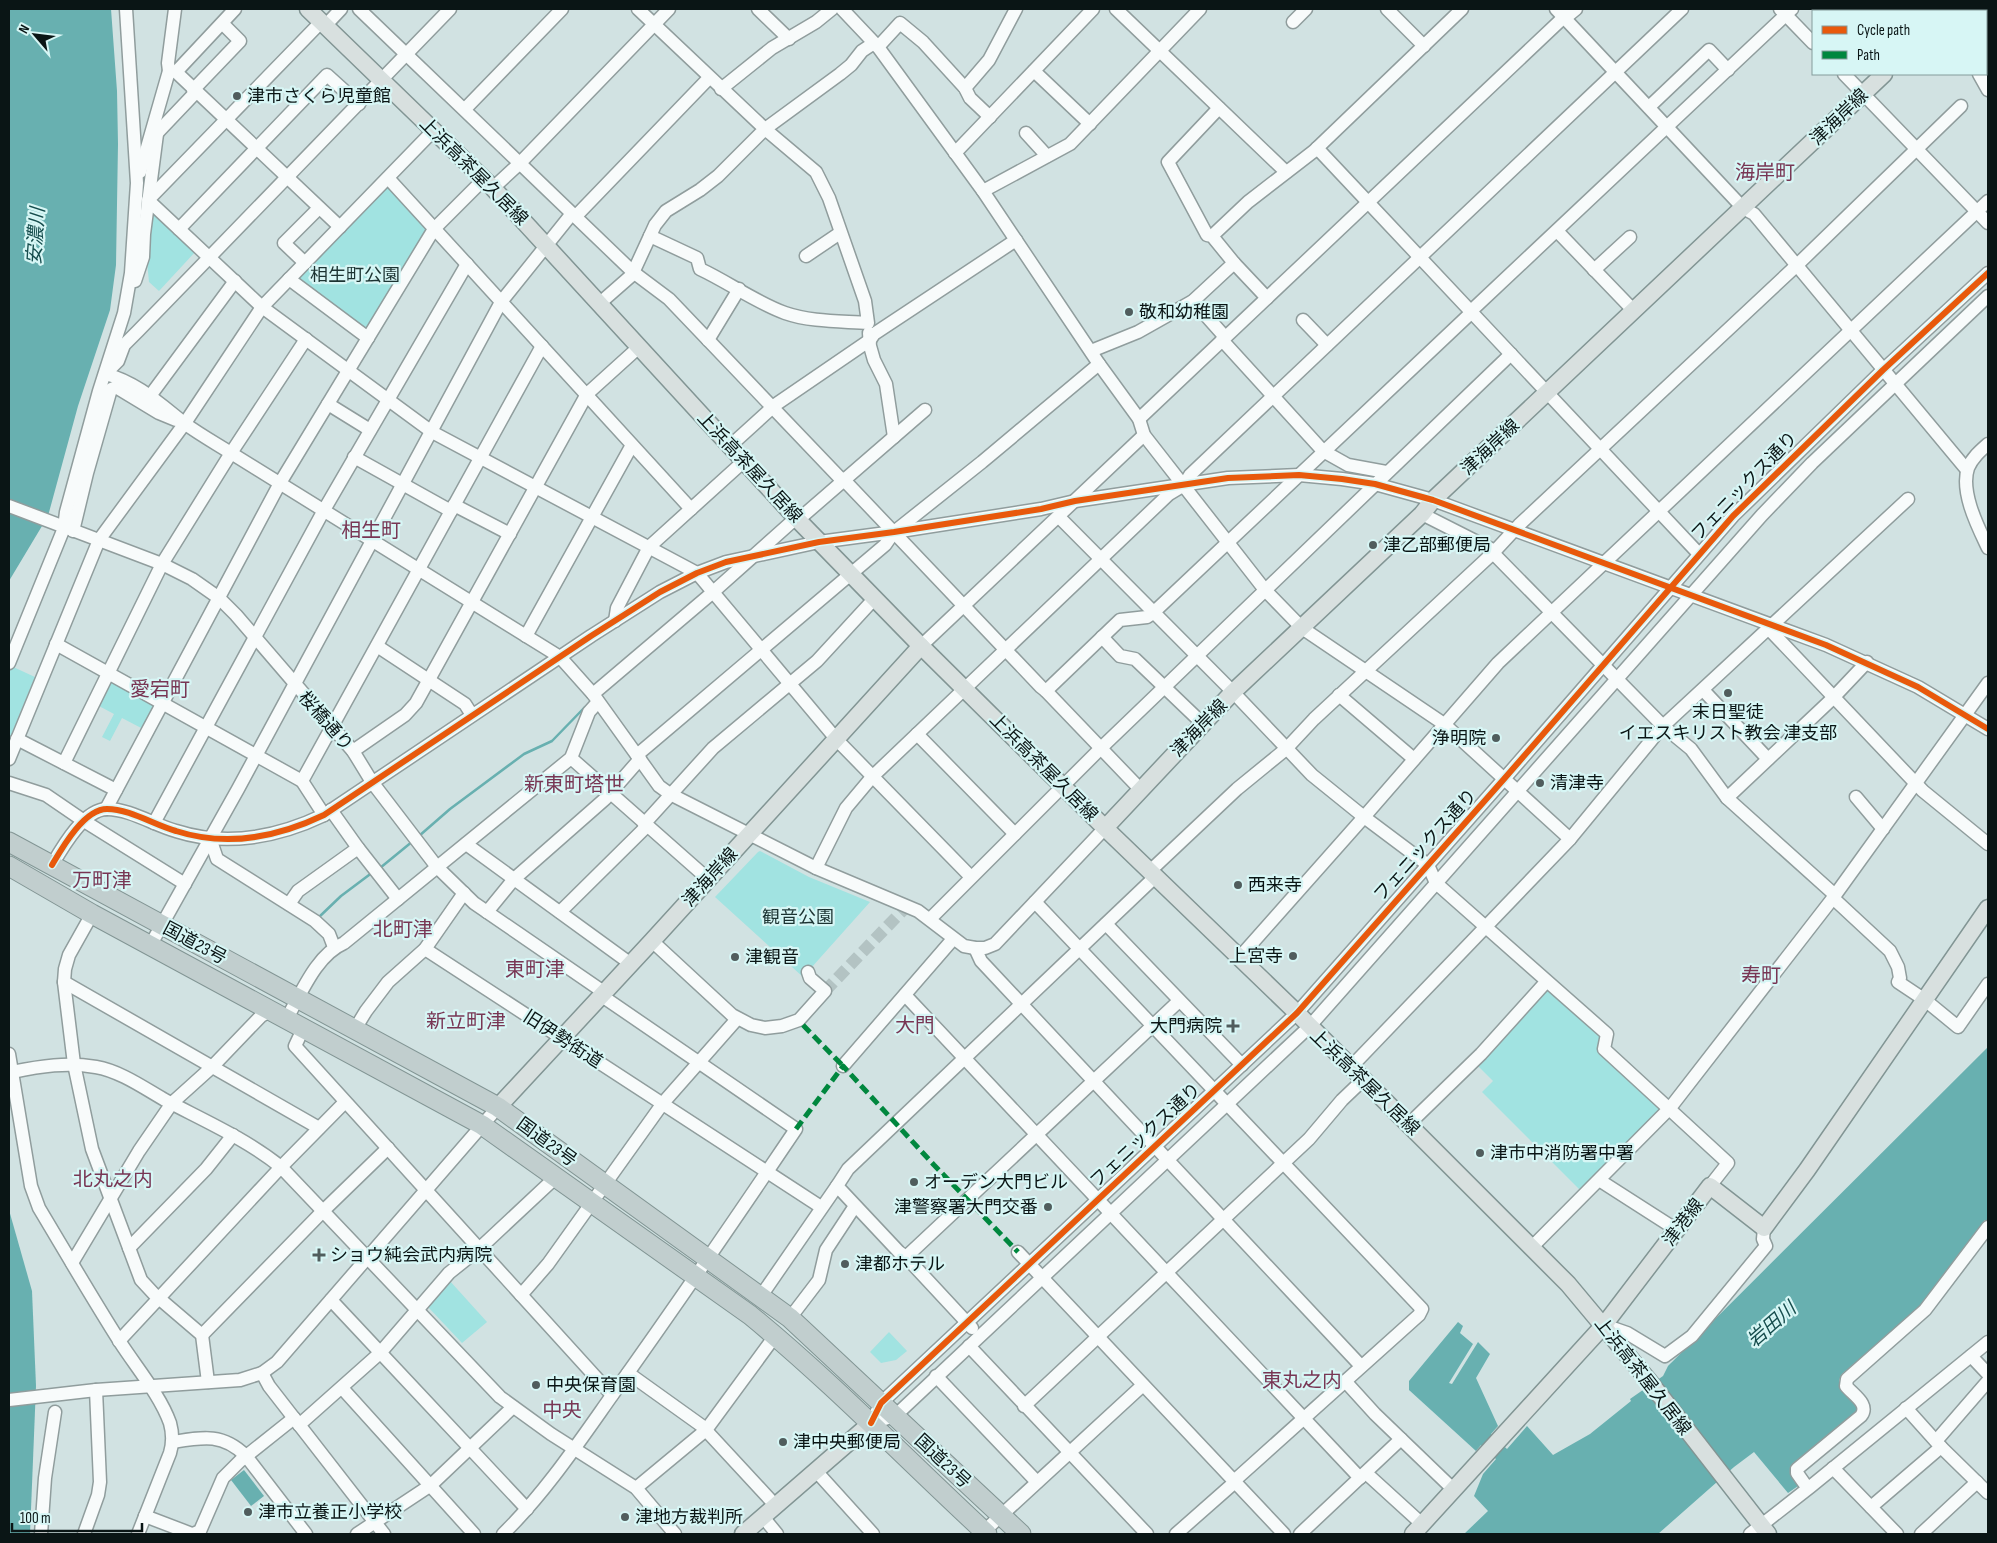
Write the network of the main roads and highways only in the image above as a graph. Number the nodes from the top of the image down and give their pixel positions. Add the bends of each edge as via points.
1 (308, 9) edge
2 (1883, 75) edge
3 (921, 646) junction
4 (1105, 828) junction
5 (9, 842) edge
6 (9, 866) edge
7 (1988, 908) edge
8 (498, 1107) junction
9 (1604, 1325) junction
10 (871, 1422) junction
11 (1418, 1529) edge
12 (1760, 1532) edge
13 (984, 1533) edge
14 (743, 1534) edge
15 (1020, 1534) edge

1 - 3 main road, 上浜高茶屋久居線 via 489,183 797,519
2 - 4 main road, 津海岸線 via 1233,692
3 - 4 main road, 上浜高茶屋久居線
3 - 8 main road, 津海岸線
4 - 9 main road, 上浜高茶屋久居線 via 1364,1079 1568,1284
5 - 8 highway, 国道23号
6 - 10 highway, 国道23号 via 482,1125 750,1315
7 - 9 main road, 津港線 via 1764,1228 1710,1186
8 - 15 highway, 国道23号 via 790,1318
9 - 11 main road, 津港線
9 - 12 main road, 上浜高茶屋久居線 via 1722,1477
10 - 13 highway, 国道23号
10 - 14 main road

